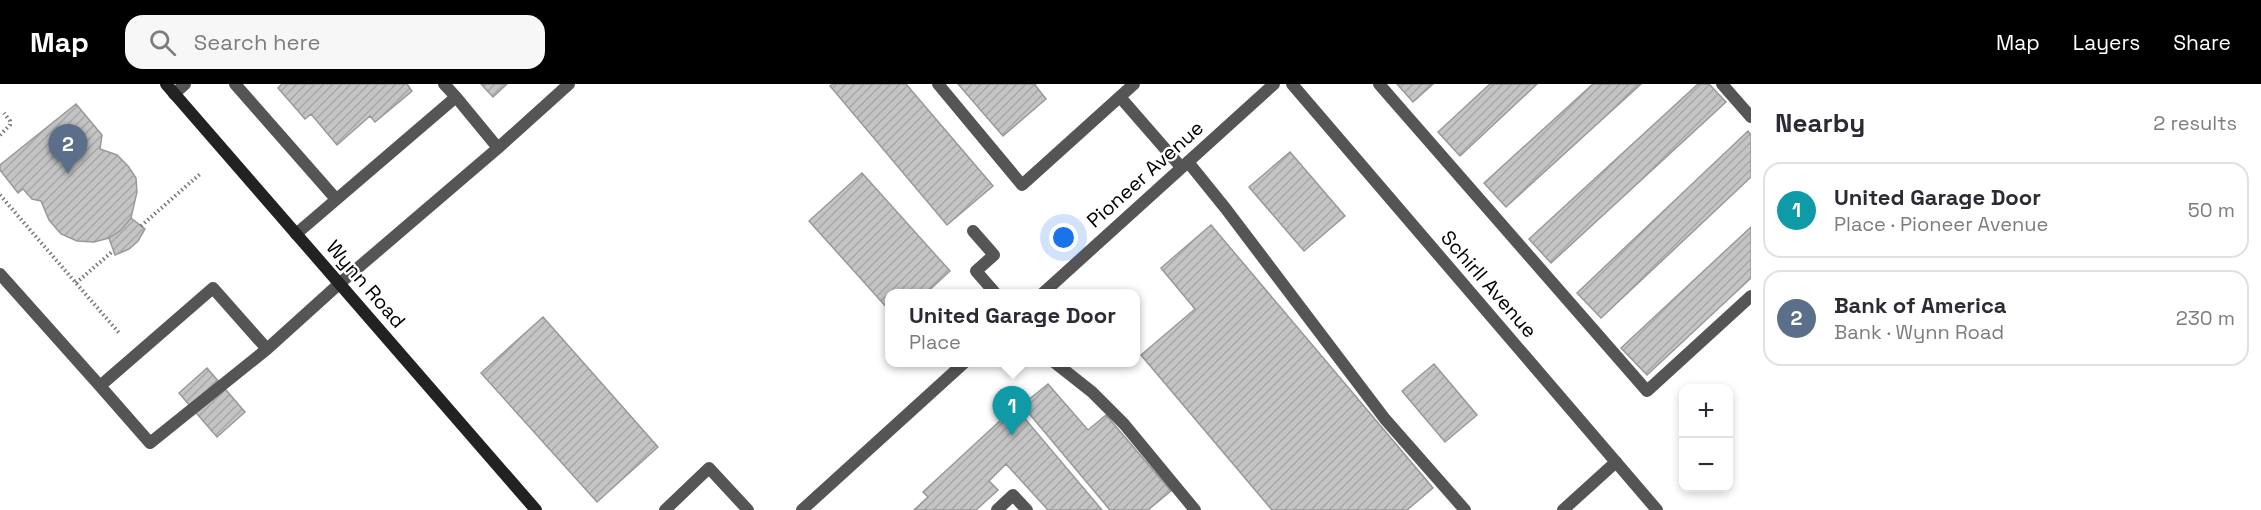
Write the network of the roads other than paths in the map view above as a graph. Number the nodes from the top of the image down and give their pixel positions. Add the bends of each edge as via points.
1 (185, 84) edge
2 (236, 84) edge
3 (444, 84) edge
4 (569, 84) edge
5 (938, 84) edge
6 (1134, 84) edge
7 (1274, 84) edge
8 (1292, 84) edge
9 (1379, 84) edge
10 (1722, 84) edge
11 (170, 89) edge
12 (456, 97) junction
13 (1120, 97) junction
14 (1751, 117) edge
15 (498, 148) junction
16 (1185, 165) junction
17 (336, 199) junction
18 (973, 231) dead end
19 (296, 234) junction
20 (0, 274) edge
21 (339, 284) junction
22 (992, 289) edge
23 (1048, 289) edge
24 (1751, 296) edge
25 (267, 348) junction
26 (961, 367) edge
27 (1059, 367) edge
28 (100, 386) junction
29 (1616, 462) junction
30 (536, 510) edge
31 (665, 510) edge
32 (748, 510) edge
33 (802, 510) edge
34 (997, 510) edge
35 (1027, 510) edge
36 (1195, 510) edge
37 (1465, 510) edge
38 (1563, 510) edge
39 (1657, 510) edge

1 - 11 street
2 - 17 street
3 - 12 street
4 - 15 street
5 - 13 street via 1022,185
6 - 13 street
7 - 16 street, Pioneer Avenue
8 - 29 street, Schirll Avenue
9 - 24 street via 1647,391
10 - 14 street
11 - 19 street, Wynn Road
12 - 15 street
12 - 17 street
13 - 16 street
15 - 21 street
16 - 23 street, Pioneer Avenue
16 - 37 street via 1226,209 1385,419
17 - 19 street
18 - 22 street via 994,255 976,271
19 - 21 street, Wynn Road
20 - 28 street
21 - 25 street
21 - 30 street, Wynn Road
25 - 28 street via 150,443
25 - 28 street via 213,288
26 - 33 street
27 - 36 street via 1124,424
29 - 38 street
29 - 39 street, Schirll Avenue
31 - 32 street via 709,468
34 - 35 street via 1013,495

